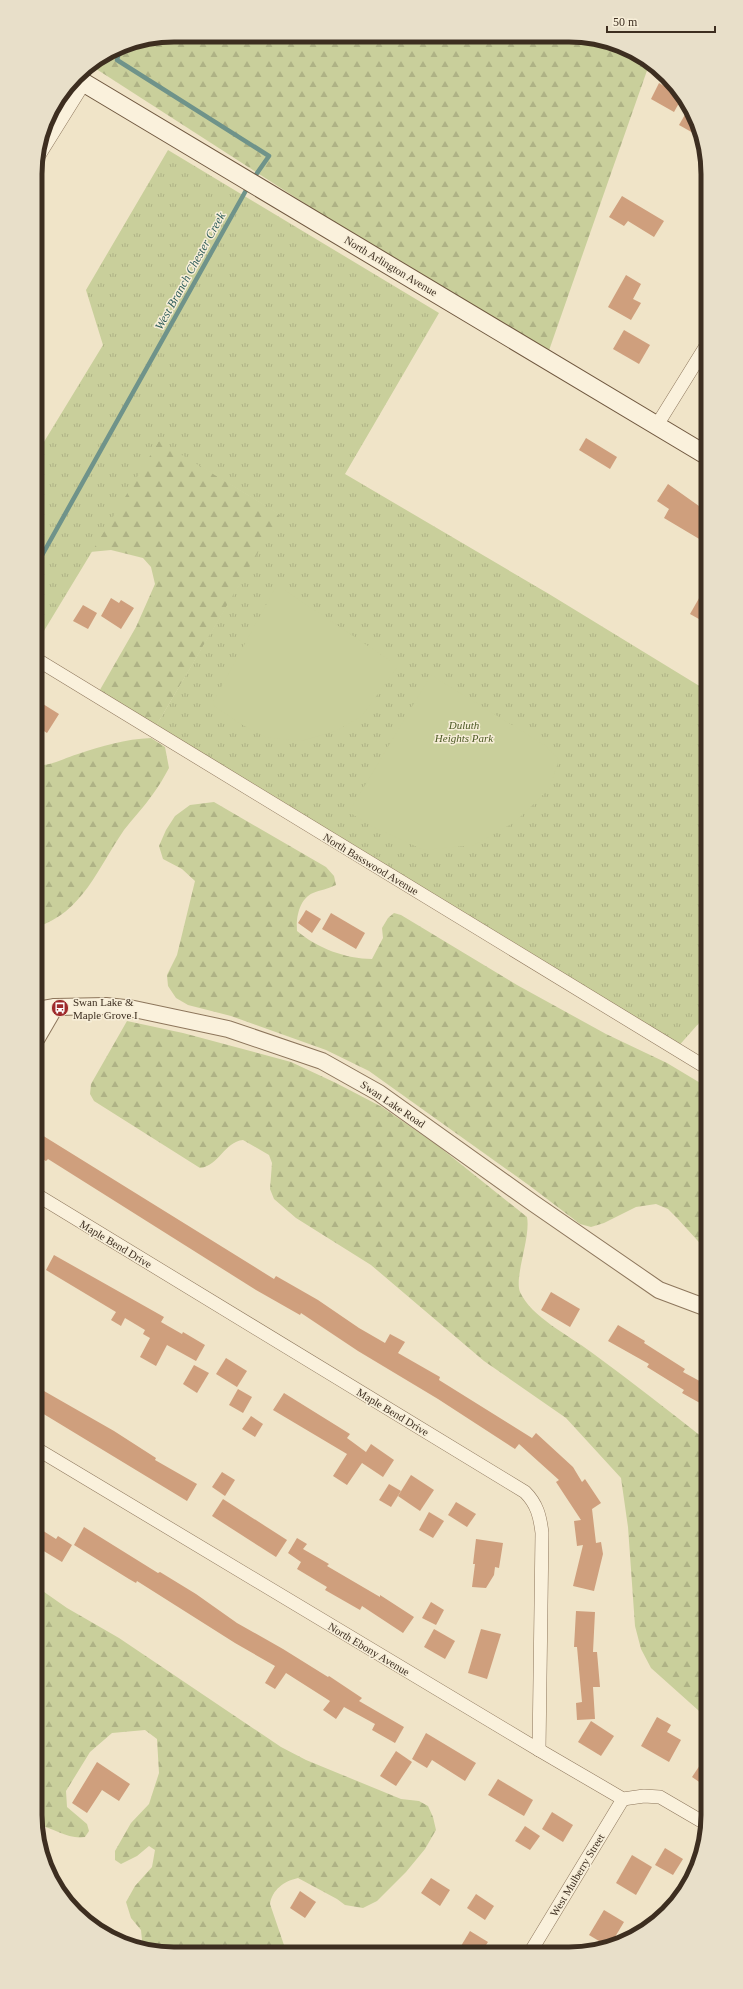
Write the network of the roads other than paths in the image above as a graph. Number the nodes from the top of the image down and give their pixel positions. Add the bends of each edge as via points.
1 (81, 81) edge
2 (78, 84) edge
3 (46, 143) edge
4 (701, 354) edge
5 (657, 425) junction
6 (701, 452) edge
7 (42, 663) edge
8 (55, 1007) junction
9 (42, 1009) edge
10 (42, 1029) edge
11 (701, 1064) edge
12 (42, 1198) edge
13 (701, 1306) edge
14 (42, 1452) edge
15 (539, 1750) junction
16 (623, 1799) junction
17 (701, 1820) edge
18 (532, 1947) edge

1 - 5 main road, North Arlington Avenue
2 - 3 street
4 - 5 street
5 - 6 main road, North Arlington Avenue
7 - 11 street, North Basswood Avenue
8 - 9 street, Swan Lake Road
8 - 10 street
8 - 13 street, Swan Lake Road via 106,1006 134,1009 228,1029 322,1061 380,1093 659,1290
12 - 15 street, Maple Bend Drive via 511,1484 533,1500 538,1509 542,1533
14 - 15 street, North Ebony Avenue
15 - 16 street, North Ebony Avenue
16 - 17 street via 660,1797
16 - 18 street, West Mulberry Street

